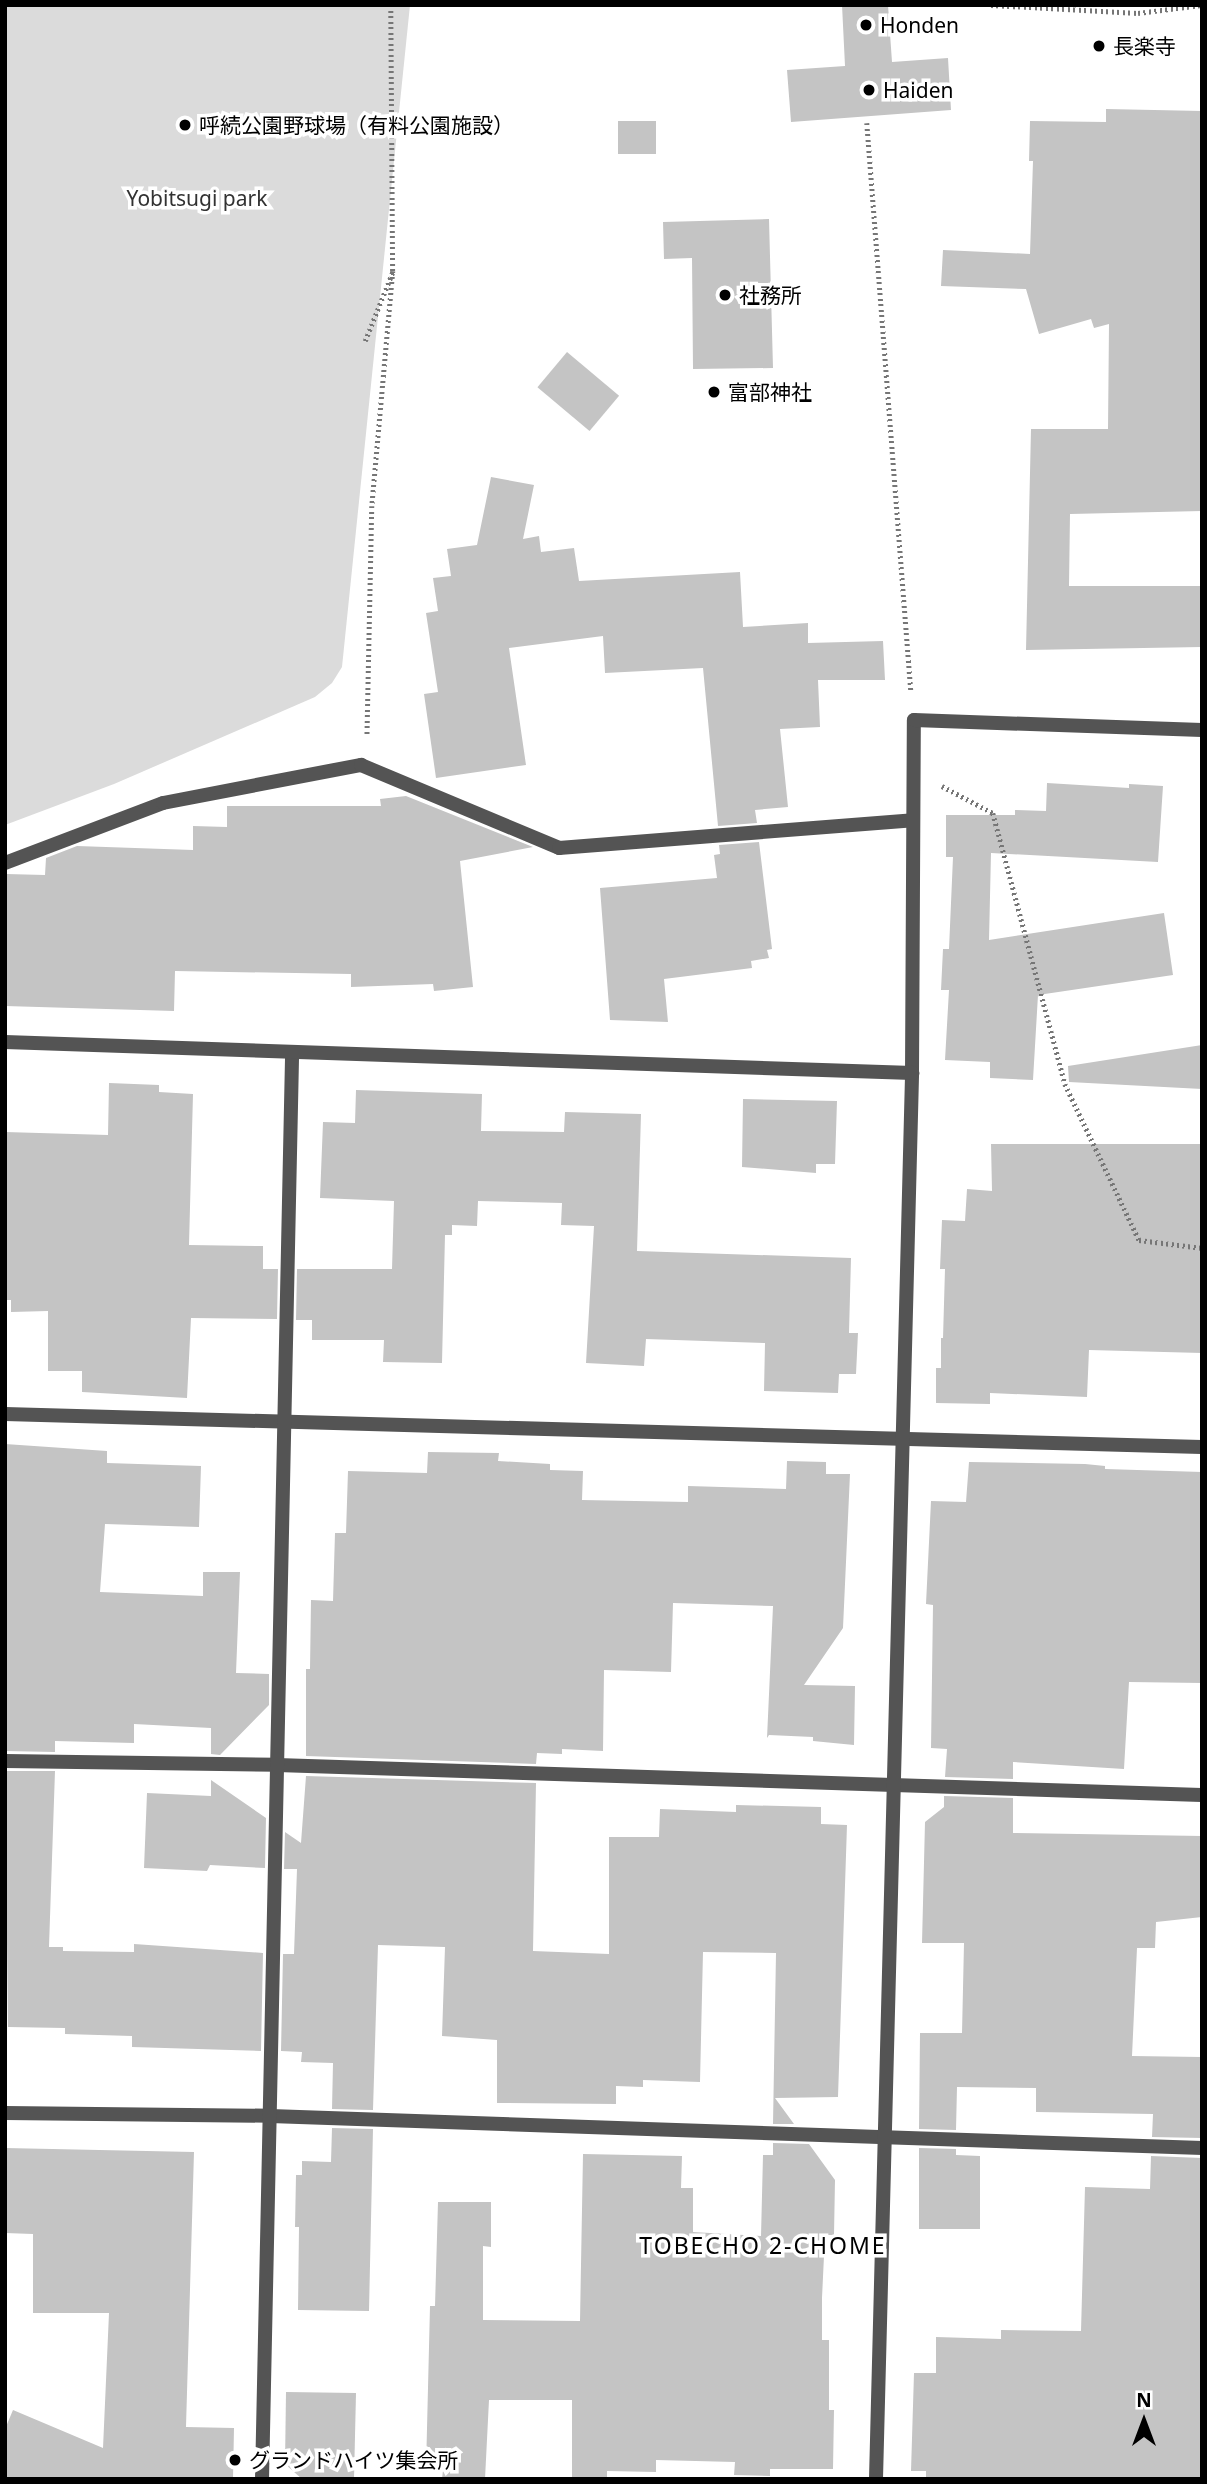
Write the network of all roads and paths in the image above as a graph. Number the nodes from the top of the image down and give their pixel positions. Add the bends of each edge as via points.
1 (391, 5) edge
2 (991, 5) edge
3 (1201, 5) edge
4 (867, 123) dead end
5 (393, 271) junction
6 (365, 341) dead end
7 (914, 720) junction
8 (1202, 730) edge
9 (367, 742) dead end
10 (914, 770) junction
11 (913, 820) junction
12 (5, 863) edge
13 (5, 1042) edge
14 (292, 1053) junction
15 (912, 1073) junction
16 (1202, 1248) edge
17 (5, 1414) edge
18 (285, 1422) junction
19 (902, 1438) junction
20 (1202, 1447) edge
21 (5, 1761) edge
22 (277, 1765) junction
23 (893, 1786) junction
24 (1202, 1795) edge
25 (5, 2113) edge
26 (270, 2116) junction
27 (885, 2135) junction
28 (1202, 2148) edge
29 (262, 2479) edge
30 (876, 2479) edge

1 - 5 path
2 - 3 path via 1138,13
4 - 7 path
5 - 6 path
5 - 9 path via 372,506
7 - 8 street
7 - 10 street
10 - 11 street
10 - 16 path via 993,813 1065,1084 1139,1240
11 - 12 street via 559,848 361,765 163,803
11 - 15 street
13 - 14 street
14 - 15 street
14 - 18 street
15 - 19 street
17 - 18 street
18 - 19 street
18 - 22 street
19 - 20 street
19 - 23 street
21 - 22 street
22 - 23 street
22 - 26 street
23 - 24 street
23 - 27 street
25 - 26 street
26 - 27 street
26 - 29 street
27 - 28 street
27 - 30 street

